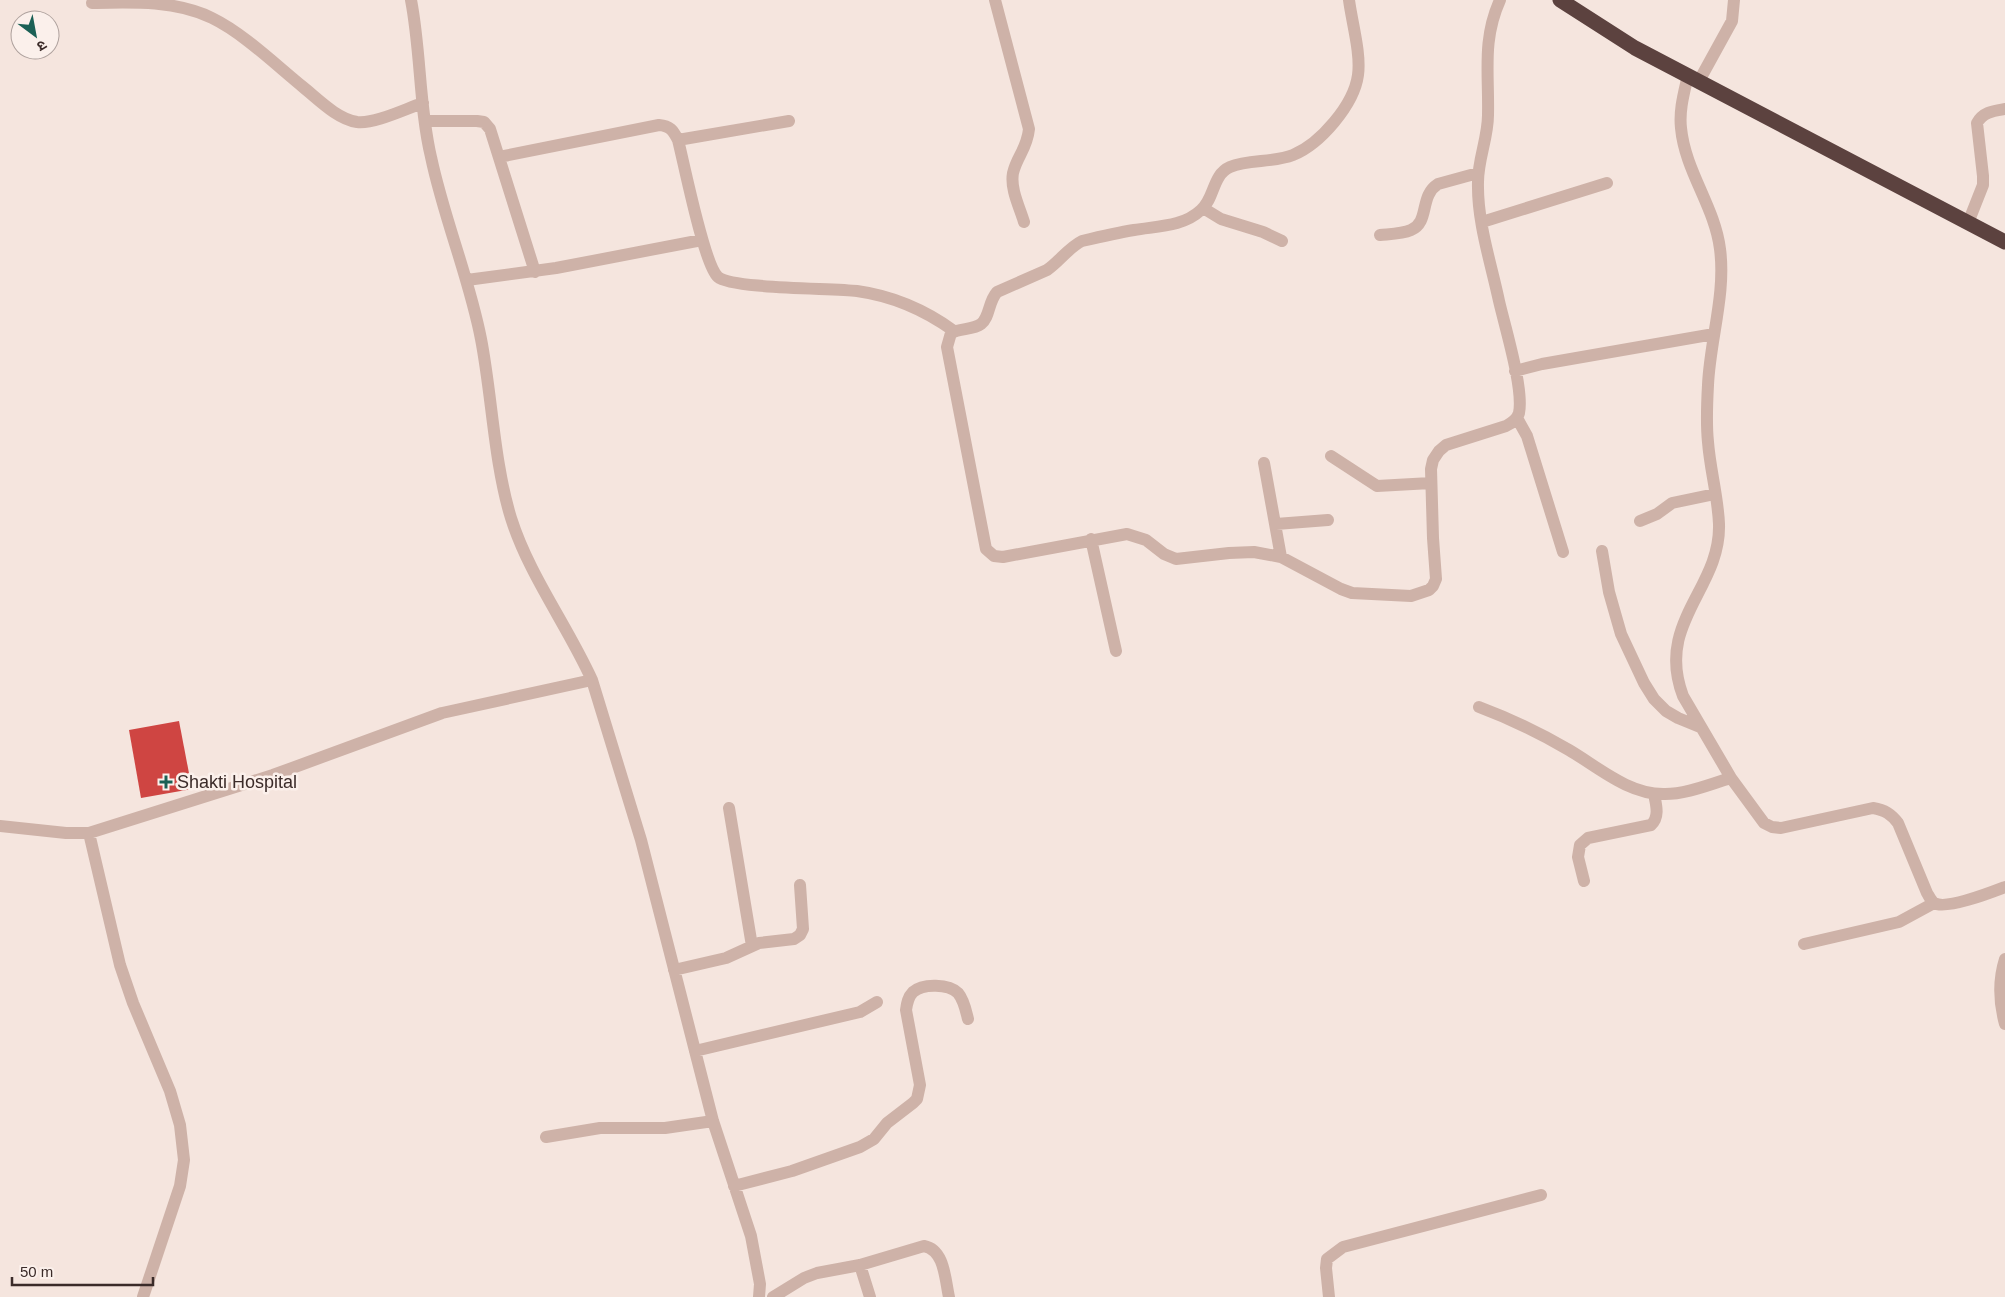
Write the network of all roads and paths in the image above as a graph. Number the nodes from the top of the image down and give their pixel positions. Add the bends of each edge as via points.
1 (411, 0) edge
2 (995, 0) edge
3 (1349, 0) edge
4 (1500, 0) edge
5 (1560, 0) edge
6 (1734, 0) edge
7 (92, 3) dead end
8 (1693, 78) junction
9 (423, 103) junction
10 (2005, 109) edge
11 (789, 121) dead end
12 (425, 122) junction
13 (678, 140) junction
14 (499, 157) junction
15 (1478, 172) junction
16 (1607, 183) dead end
17 (1203, 208) junction
18 (1024, 222) dead end
19 (1482, 222) junction
20 (1968, 222) junction
21 (1380, 235) dead end
22 (702, 240) junction
23 (1282, 241) dead end
24 (2005, 242) edge
25 (535, 272) junction
26 (467, 280) junction
27 (954, 331) junction
28 (1714, 334) junction
29 (1515, 371) junction
30 (1517, 418) junction
31 (1331, 456) dead end
32 (1264, 463) dead end
33 (1431, 483) junction
34 (1715, 494) junction
35 (1328, 520) dead end
36 (1640, 521) dead end
37 (1276, 524) junction
38 (1091, 540) junction
39 (1602, 551) dead end
40 (1563, 552) dead end
41 (1281, 557) junction
42 (1116, 651) dead end
43 (592, 680) junction
44 (1480, 707) dead end
45 (1700, 727) junction
46 (1731, 778) junction
47 (1654, 794) junction
48 (729, 808) dead end
49 (0, 826) edge
50 (89, 833) junction
51 (1584, 881) dead end
52 (800, 885) dead end
53 (2005, 887) edge
54 (1934, 903) junction
55 (1804, 944) dead end
56 (752, 946) junction
57 (2005, 959) edge
58 (674, 970) junction
59 (877, 1002) dead end
60 (968, 1019) dead end
61 (2005, 1024) edge
62 (694, 1051) junction
63 (713, 1121) junction
64 (546, 1137) dead end
65 (734, 1186) junction
66 (1541, 1194) dead end
67 (860, 1265) junction
68 (143, 1297) edge
69 (759, 1297) edge
70 (773, 1297) edge
71 (870, 1297) edge
72 (948, 1297) edge
73 (1330, 1297) edge

1 - 9 street
2 - 18 street via 1028,129 1028,142 1013,174
3 - 17 street via 1358,76 1344,107 1323,135 1293,155 1236,165 1221,172
4 - 15 street via 1492,18 1488,45 1488,119
5 - 8 highway via 1635,48
6 - 8 street via 1732,21
7 - 9 street via 170,6 212,18 346,119 367,122
8 - 20 highway
8 - 28 street via 1680,110 1681,128 1685,152 1716,229 1720,250
9 - 12 street
10 - 20 street via 1988,112 1976,122 1984,176
11 - 13 street
12 - 14 street via 484,122 490,129
12 - 26 street via 439,192
13 - 14 street via 674,130 659,125
13 - 22 street
14 - 25 street
15 - 19 street
15 - 21 street via 1433,187 1425,199 1417,227
16 - 19 street
17 - 23 street
17 - 27 street via 1184,222 1082,241 1047,270 997,292 981,324
19 - 29 street
20 - 24 highway
22 - 25 street
22 - 27 street via 713,270 725,281 883,296 928,313
25 - 26 street
26 - 43 street via 481,339 511,517 537,577
27 - 38 street via 948,337 947,347 986,549 990,554 1003,557
28 - 29 street
28 - 34 street via 1708,383 1707,440
29 - 30 street via 1519,400
30 - 33 street via 1506,426 1446,445 1433,460
30 - 40 street via 1527,436
31 - 33 street via 1376,486
32 - 37 street
33 - 41 street via 1436,579 1429,590 1411,596 1352,593
34 - 36 street via 1672,503
34 - 45 street via 1719,524 1715,555 1680,630 1676,649 1678,683
35 - 37 street
37 - 41 street
38 - 41 street via 1127,534 1139,536 1176,559 1229,552
38 - 42 street
39 - 45 street via 1621,634 1644,682 1666,711
43 - 50 street via 442,713 273,775
43 - 58 street via 641,840
44 - 47 street via 1530,729 1629,786
45 - 46 street
46 - 47 street via 1681,792
46 - 54 street via 1760,819 1772,827 1781,828 1873,808 1883,810 1898,823
47 - 51 street via 1657,816 1651,825 1588,838 1580,845 1578,857
48 - 56 street
49 - 50 street
50 - 68 street via 120,965 132,1003 170,1091 180,1125 184,1160 180,1186
52 - 56 street via 804,929 800,935 794,939
53 - 54 street via 1973,899 1940,905
54 - 55 street via 1899,922
56 - 58 street via 726,958
57 - 61 street via 1999,991
58 - 62 street
59 - 62 street via 860,1012
60 - 65 street via 962,1000 952,989 942,986 915,990 906,1010 920,1085 917,1099 887,1123 874,1139 860,1147 792,1171
62 - 63 street
63 - 64 street via 665,1128 600,1128
63 - 65 street
65 - 69 street via 751,1236 760,1284
66 - 73 street via 1343,1247 1328,1259
67 - 70 street via 817,1273
67 - 71 street
67 - 72 street via 915,1247 930,1247 940,1258

